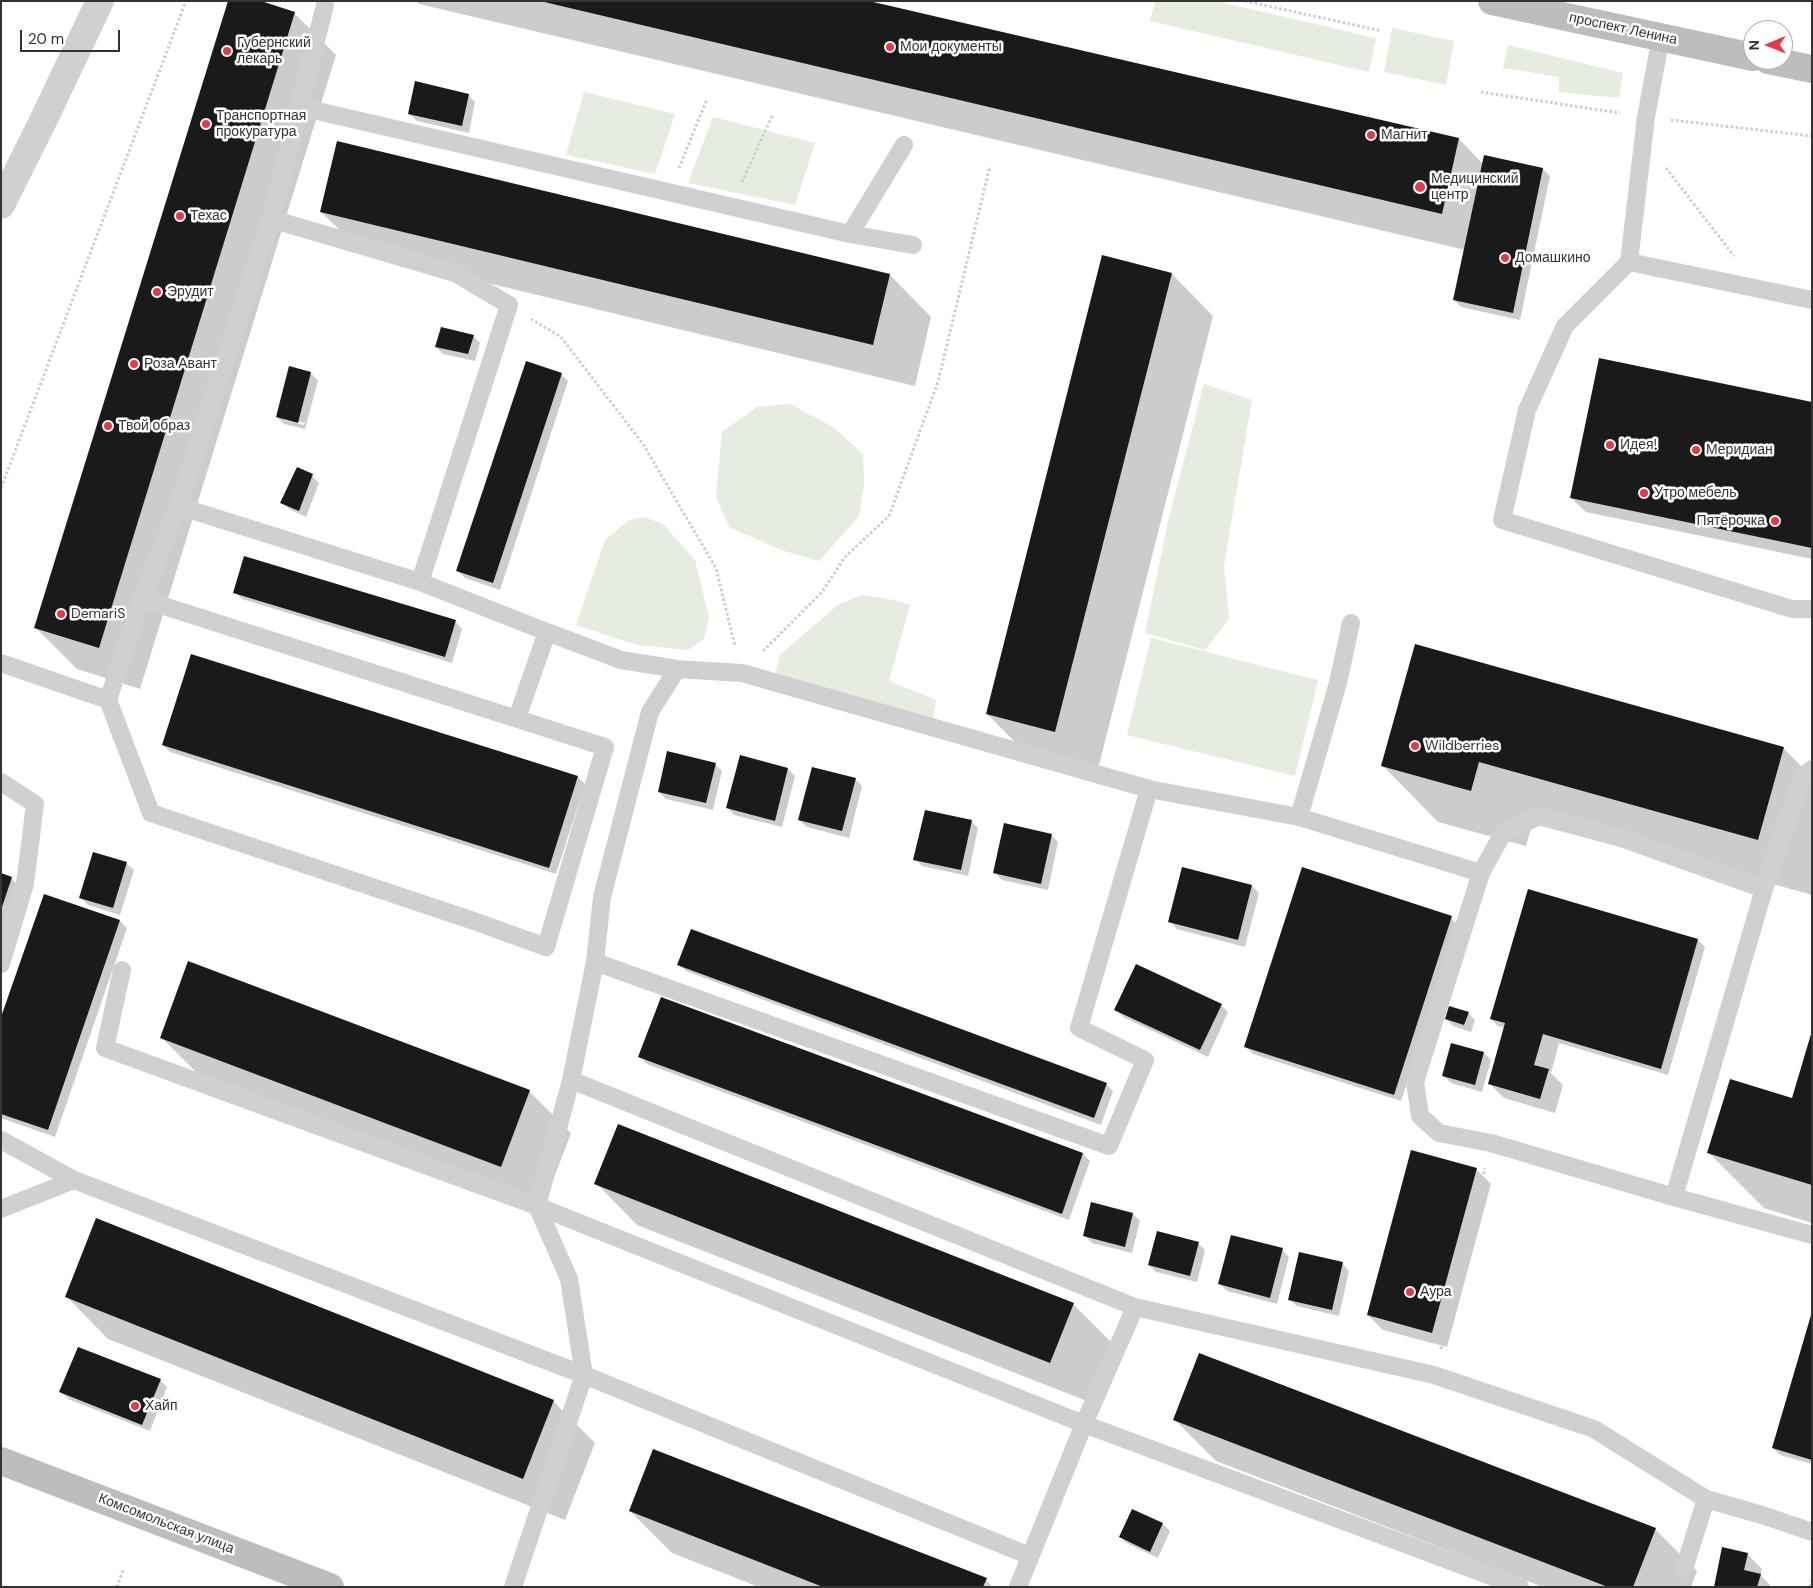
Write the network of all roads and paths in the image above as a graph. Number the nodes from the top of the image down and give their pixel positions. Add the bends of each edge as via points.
1 (100, 1) edge
2 (186, 1) edge
3 (1245, 1) edge
4 (1492, 1) edge
5 (325, 5) dead end
6 (1382, 31) dead end
7 (1661, 38) junction
8 (1743, 55) edge
9 (1793, 65) edge
10 (1812, 69) edge
11 (707, 99) dead end
12 (300, 107) junction
13 (773, 114) dead end
14 (1644, 139) junction
15 (904, 145) dead end
16 (990, 166) dead end
17 (669, 192) junction
18 (1, 205) edge
19 (730, 207) junction
20 (271, 219) junction
21 (850, 234) junction
22 (913, 246) dead end
23 (1629, 262) junction
24 (1760, 291) junction
25 (1812, 300) edge
26 (509, 305) junction
27 (1, 488) edge
28 (178, 506) junction
29 (420, 582) junction
30 (142, 599) junction
31 (1812, 608) edge
32 (1351, 623) dead end
33 (547, 632) junction
34 (1, 663) edge
35 (677, 669) junction
36 (742, 673) junction
37 (108, 700) junction
38 (517, 718) junction
39 (1812, 769) edge
40 (1, 782) edge
41 (1149, 789) junction
42 (1299, 817) junction
43 (1481, 873) junction
44 (1764, 889) junction
45 (595, 962) junction
46 (1, 964) edge
47 (122, 970) dead end
48 (571, 1080) junction
49 (1, 1140) edge
50 (1491, 1143) junction
51 (74, 1180) junction
52 (1674, 1197) junction
53 (537, 1206) junction
54 (1, 1209) edge
55 (1812, 1234) edge
56 (1135, 1307) junction
57 (584, 1375) junction
58 (1434, 1375) junction
59 (1084, 1424) junction
60 (1, 1461) edge
61 (1706, 1498) junction
62 (1812, 1532) edge
63 (1030, 1556) junction
64 (1684, 1569) dead end
65 (123, 1570) dead end
66 (1812, 1580) edge
67 (117, 1587) edge
68 (330, 1587) edge
69 (513, 1587) edge
70 (1018, 1587) edge
71 (1520, 1587) edge
72 (1810, 1587) edge

1 - 18 street
2 - 27 path
3 - 6 path
4 - 7 main road, проспект Ленина
5 - 12 lane
7 - 8 main road, проспект Ленина
7 - 14 lane
9 - 10 main road
11 - 17 path
12 - 17 lane
12 - 20 lane
13 - 19 path
14 - 23 lane
14 - 24 path
15 - 21 lane
16 - 36 path via 938,382 889,516 845,557 822,592
17 - 19 lane
19 - 21 lane
20 - 26 lane via 455,272
20 - 28 lane
21 - 22 lane
23 - 24 lane
23 - 31 lane via 1565,326 1526,410 1502,520 1792,609
24 - 25 lane
26 - 29 lane
26 - 36 path via 561,337 643,444 716,568
28 - 29 lane
28 - 30 lane
29 - 33 lane
30 - 37 lane
30 - 38 lane
32 - 42 lane via 1338,683
33 - 35 lane via 622,660
33 - 38 lane
34 - 37 lane
35 - 36 lane
35 - 45 lane via 650,712 602,897
36 - 41 lane
37 - 38 lane via 151,813 546,948 605,747
39 - 44 lane via 1802,776
40 - 46 lane via 35,804 25,884
41 - 42 lane
41 - 45 lane via 1079,1028 1145,1060 1109,1146
42 - 43 lane
43 - 44 lane via 1503,833 1539,816 1622,838
43 - 50 lane via 1415,1082 1420,1116 1439,1133
44 - 52 lane
45 - 48 lane
47 - 53 lane via 105,1048
48 - 53 lane
48 - 56 lane
49 - 51 lane
50 - 52 lane
50 - 58 path
51 - 54 lane
51 - 57 lane
52 - 55 lane
53 - 57 lane via 569,1279
53 - 59 lane
56 - 58 lane
56 - 59 lane
57 - 63 lane
57 - 69 lane
58 - 61 lane via 1594,1428
59 - 63 lane
59 - 71 lane
60 - 68 main road, Комсомольская улица
61 - 62 lane
61 - 64 lane
63 - 70 lane
65 - 67 path
66 - 72 path

